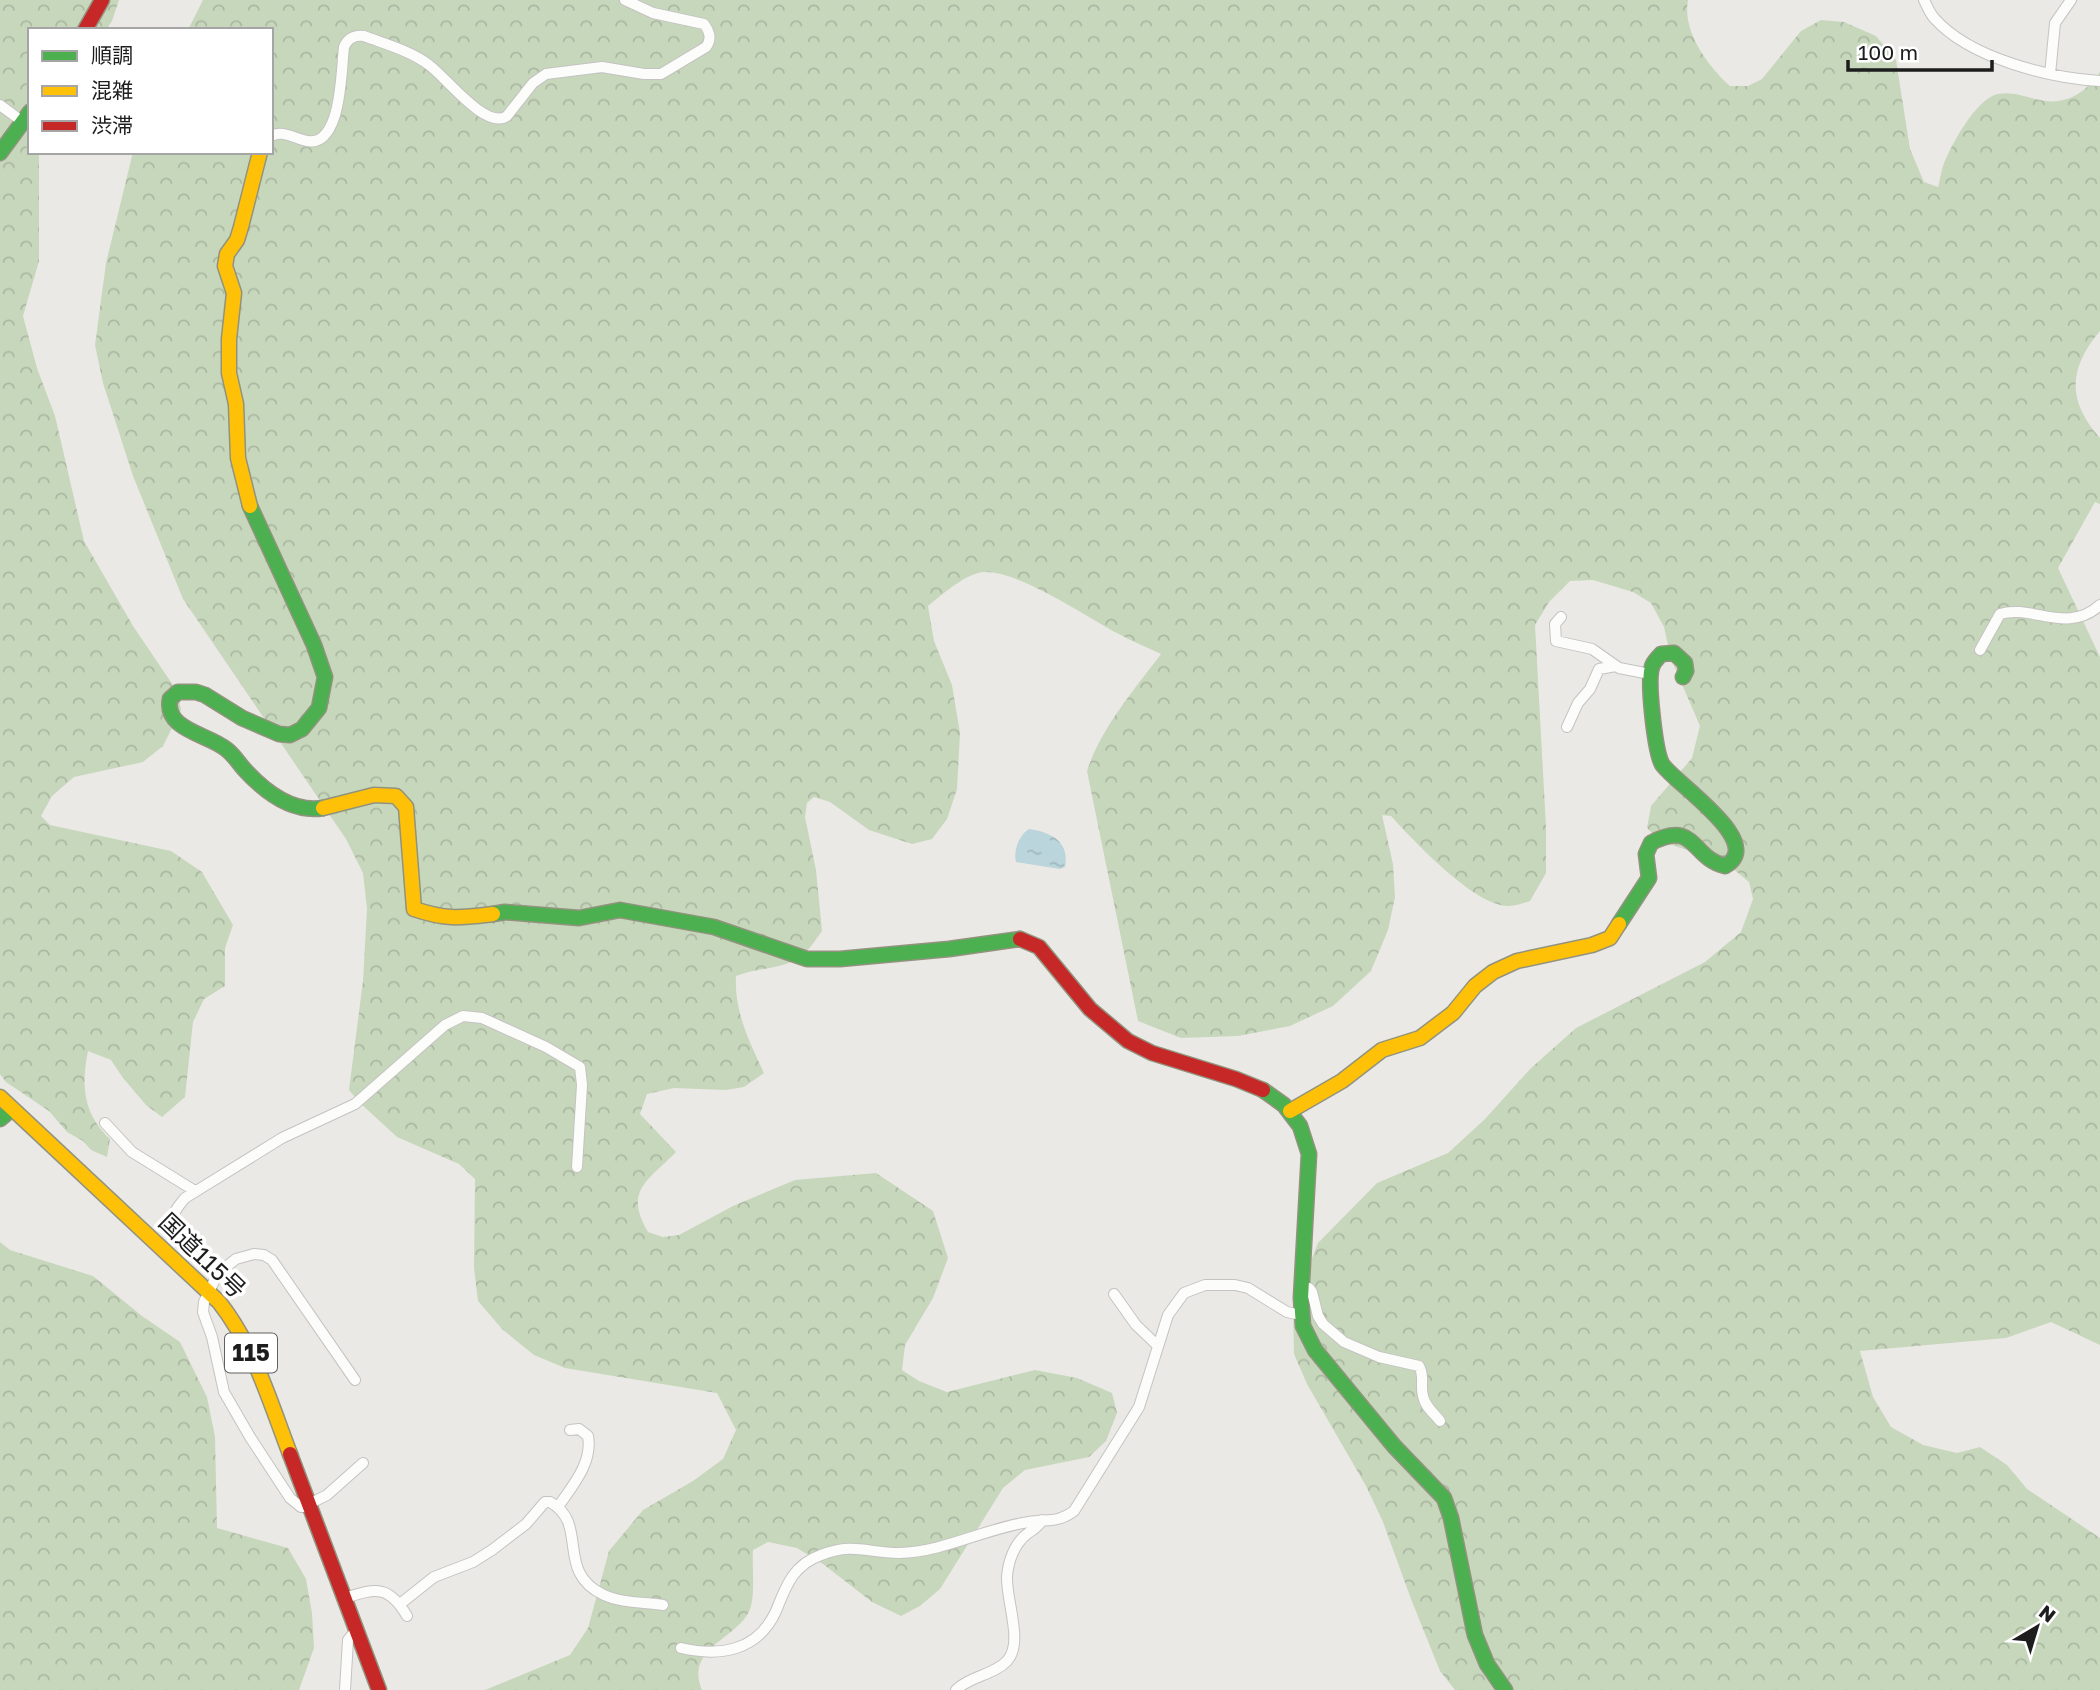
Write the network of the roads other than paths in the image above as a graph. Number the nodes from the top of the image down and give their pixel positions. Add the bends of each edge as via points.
1 (102, 0) edge
2 (625, 0) edge
3 (1924, 0) edge
4 (2071, 0) edge
5 (86, 28) edge
6 (2050, 74) junction
7 (2100, 81) edge
8 (0, 105) edge
9 (26, 117) edge
10 (273, 135) edge
11 (0, 153) edge
12 (260, 154) edge
13 (2100, 606) edge
14 (1561, 617) dead end
15 (1980, 650) dead end
16 (1616, 666) junction
17 (1650, 674) junction
18 (1683, 677) dead end
19 (1567, 727) dead end
20 (0, 1097) edge
21 (12, 1109) junction
22 (1290, 1111) junction
23 (0, 1119) edge
24 (105, 1123) dead end
25 (577, 1167) dead end
26 (195, 1191) junction
27 (218, 1273) junction
28 (1302, 1286) junction
29 (210, 1291) junction
30 (1114, 1294) dead end
31 (1301, 1315) junction
32 (1158, 1346) junction
33 (355, 1380) dead end
34 (1440, 1421) dead end
35 (569, 1430) dead end
36 (363, 1463) dead end
37 (310, 1505) junction
38 (558, 1507) junction
39 (1042, 1520) junction
40 (345, 1598) junction
41 (400, 1604) junction
42 (663, 1605) dead end
43 (407, 1616) dead end
44 (357, 1629) junction
45 (681, 1648) dead end
46 (345, 1690) edge
47 (379, 1690) edge
48 (956, 1690) edge
49 (1505, 1690) edge

1 - 5 main road
2 - 10 street via 653,13 704,24 710,32 709,43 661,74 602,68 546,74 515,109 497,119 478,110 429,64 355,36 344,47 340,94 323,138 308,142 281,133
3 - 6 street via 1934,18 1951,32 2020,67
4 - 6 street via 2055,23
6 - 7 street
8 - 9 street
9 - 11 main road
12 - 22 main road via 237,240 225,266 234,293 229,373 236,404 238,458 248,501 314,645 325,686 319,708 302,729 290,735 267,729 205,695 187,691 170,699 173,718 227,750 255,778 296,807 310,809 383,794 400,799 408,814 414,909 423,913 452,919 505,912 579,918 620,910 714,927 807,959 949,949 1017,938 1039,947 1090,1011 1130,1042 1256,1087
13 - 15 street via 2091,613 2069,617 2007,611 1992,624
14 - 16 street via 1555,624 1556,642 1597,651
16 - 17 street
16 - 19 street via 1598,671
17 - 18 main road via 1655,660 1668,652 1685,663
17 - 22 main road via 1661,762 1726,826 1735,847 1731,861 1714,864 1684,836 1668,835 1651,843 1645,853 1649,878 1610,938 1500,968 1420,1038 1382,1050 1342,1081
20 - 21 main road, 国道115号 / 115
21 - 23 main road
21 - 29 main road, 国道115号 / 115
22 - 28 main road via 1300,1124 1309,1154
24 - 26 street via 132,1152
25 - 26 street via 580,1066 494,1022 463,1016 445,1025 346,1110 282,1138
26 - 27 street via 178,1207 175,1220 182,1235
27 - 29 street
27 - 33 street via 244,1255 264,1255 272,1261
28 - 31 main road
28 - 34 street via 1312,1292 1323,1324 1344,1342 1379,1357 1419,1366 1424,1402
29 - 37 main road, 国道115号 / 115 via 242,1332
29 - 37 street via 203,1312 225,1392 290,1498 300,1507
30 - 32 street
31 - 32 street via 1287,1312 1248,1288 1205,1285 1190,1289 1177,1302
31 - 49 main road via 1305,1333 1320,1358 1444,1498 1475,1635
32 - 39 street via 1139,1407 1074,1511 1061,1520
35 - 38 street via 579,1429 588,1436 590,1450
36 - 37 street
37 - 40 main road, 国道115号 / 115
38 - 41 street via 545,1503 492,1550 434,1577
38 - 42 street via 571,1530 575,1566 593,1588 615,1598
39 - 45 street via 917,1551 853,1547 820,1555 789,1579 772,1617 750,1643 714,1653
39 - 48 street via 1020,1541 1008,1568 1013,1652 1001,1666
40 - 41 street via 376,1590
40 - 44 main road, 国道115号 / 115
41 - 43 street
44 - 46 street via 348,1640
44 - 47 main road, 国道115号 / 115

